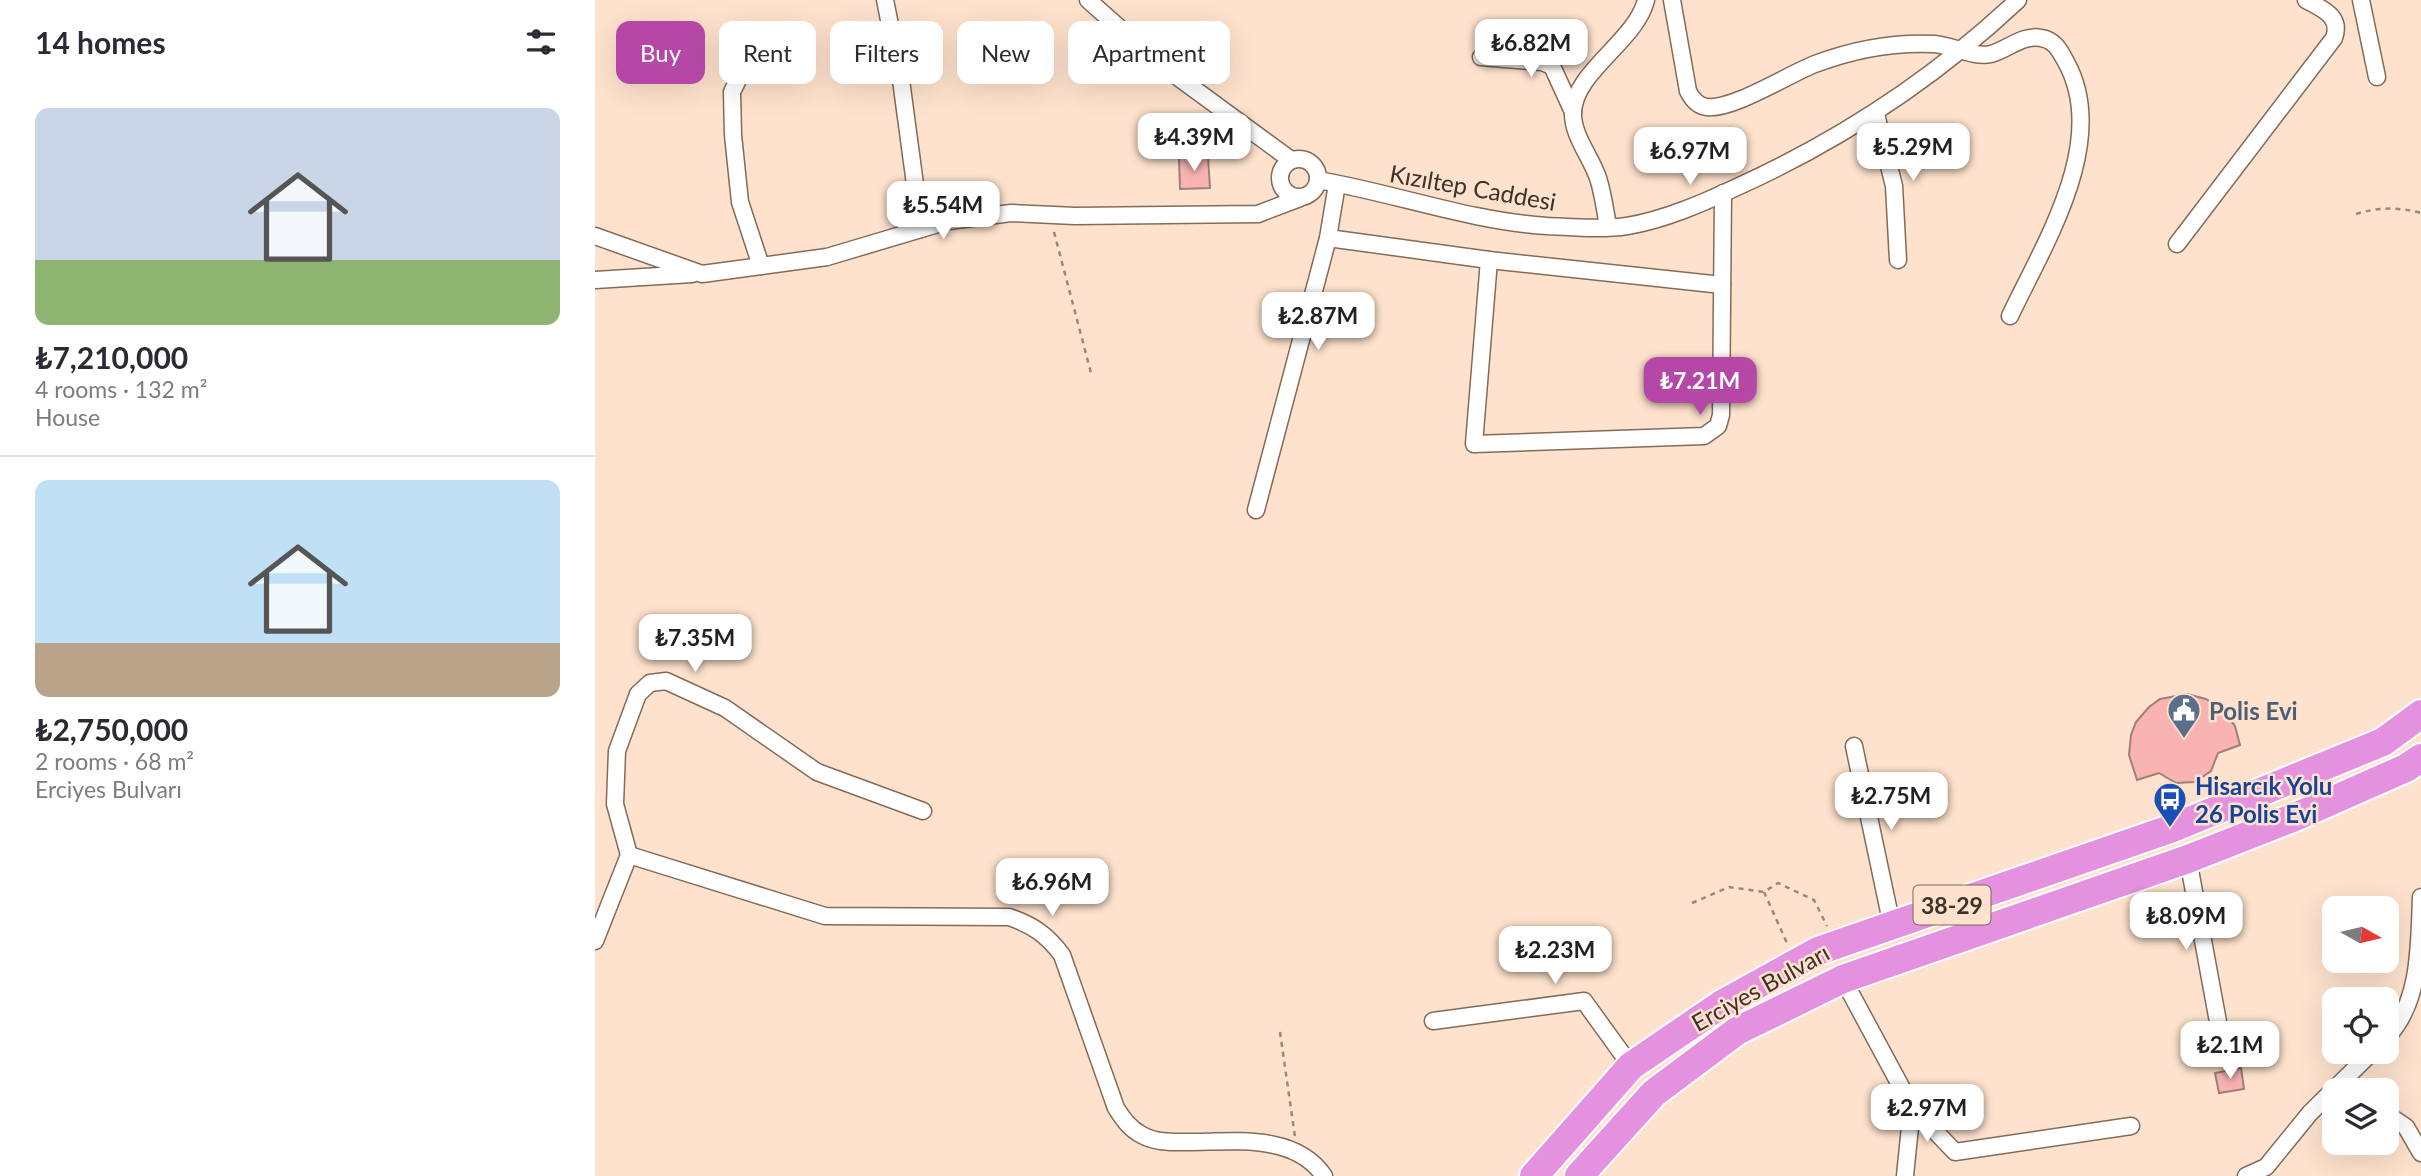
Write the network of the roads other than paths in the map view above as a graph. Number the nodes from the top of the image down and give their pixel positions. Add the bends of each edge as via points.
1 (885, 0) edge
2 (1088, 0) edge
3 (1646, 0) edge
4 (1672, 0) edge
5 (2018, 0) edge
6 (2306, 0) edge
7 (2361, 0) edge
8 (1962, 50) junction
9 (1481, 57) dead end
10 (2377, 77) dead end
11 (735, 84) edge
12 (1573, 112) junction
13 (1876, 114) junction
14 (1291, 160) junction
15 (1318, 180) junction
16 (1337, 184) junction
17 (1723, 194) junction
18 (1300, 198) junction
19 (1608, 226) junction
20 (921, 229) junction
21 (595, 236) edge
22 (1328, 238) junction
23 (2177, 244) dead end
24 (1489, 260) junction
25 (1898, 260) dead end
26 (761, 266) junction
27 (702, 274) junction
28 (595, 280) edge
29 (1722, 285) junction
30 (2010, 316) dead end
31 (1257, 510) dead end
32 (2421, 713) edge
33 (1854, 746) dead end
34 (2421, 758) edge
35 (923, 811) dead end
36 (629, 855) junction
37 (2188, 859) junction
38 (2421, 898) edge
39 (1892, 926) junction
40 (595, 941) edge
41 (1843, 979) junction
42 (1433, 1021) dead end
43 (2399, 1024) edge
44 (2221, 1038) dead end
45 (1630, 1066) junction
46 (2322, 1104) edge
47 (1912, 1107) junction
48 (2399, 1122) edge
49 (2131, 1126) dead end
50 (2421, 1153) edge
51 (1324, 1176) edge
52 (1534, 1176) edge
53 (1579, 1176) edge
54 (1905, 1176) edge
55 (2246, 1176) edge

1 - 20 street
2 - 14 street via 1160,64
3 - 12 street via 1633,26 1581,88
4 - 8 street via 1688,91 1703,107 1755,94 1858,49 1935,44
5 - 8 street, Kızıltep Caddesi
6 - 23 street via 2334,19 2334,38
7 - 10 street
8 - 13 street, Kızıltep Caddesi
8 - 30 street via 1989,55 2041,37 2058,47 2077,81 2080,125 2075,170
9 - 12 street via 1552,66
11 - 26 street via 731,92 740,202
12 - 19 street via 1574,125 1599,180
13 - 17 street, Kızıltep Caddesi
13 - 25 street via 1894,186
14 - 15 street via 1310,162
14 - 18 street via 1281,169 1279,183 1287,194
15 - 16 street, Kızıltep Caddesi
15 - 18 street via 1312,192
16 - 19 street, Kızıltep Caddesi via 1466,214 1546,226
16 - 22 street
17 - 19 street, Kızıltep Caddesi via 1626,226
17 - 29 street
18 - 20 street via 1258,214 1011,213
20 - 26 street via 827,257
21 - 27 street
22 - 24 street
22 - 31 street
24 - 29 street
24 - 29 street via 1474,444 1710,434 1721,415
26 - 27 street
27 - 28 street
32 - 39 highway, Erciyes Bulvarı / 38-29 via 2383,742 2170,829
33 - 39 street
34 - 37 highway, Erciyes Bulvarı / 38-29 via 2295,817
35 - 36 street via 817,772 725,708 658,681 638,694 617,751 615,804
36 - 40 street
36 - 51 street via 825,916 1009,917 1030,924 1062,954 1116,1108 1127,1124 1160,1142 1258,1141 1297,1152
37 - 41 highway, Erciyes Bulvarı / 38-29
37 - 44 street
38 - 43 street via 2415,985
39 - 45 highway, Erciyes Bulvarı / 38-29 via 1796,963 1722,1004
41 - 47 street
41 - 53 highway, Erciyes Bulvarı / 38-29 via 1737,1031 1654,1093
42 - 45 street via 1584,1001
45 - 52 highway, Erciyes Bulvarı / 38-29
46 - 55 street via 2266,1167
47 - 49 street via 1955,1152
47 - 54 street
48 - 50 street

